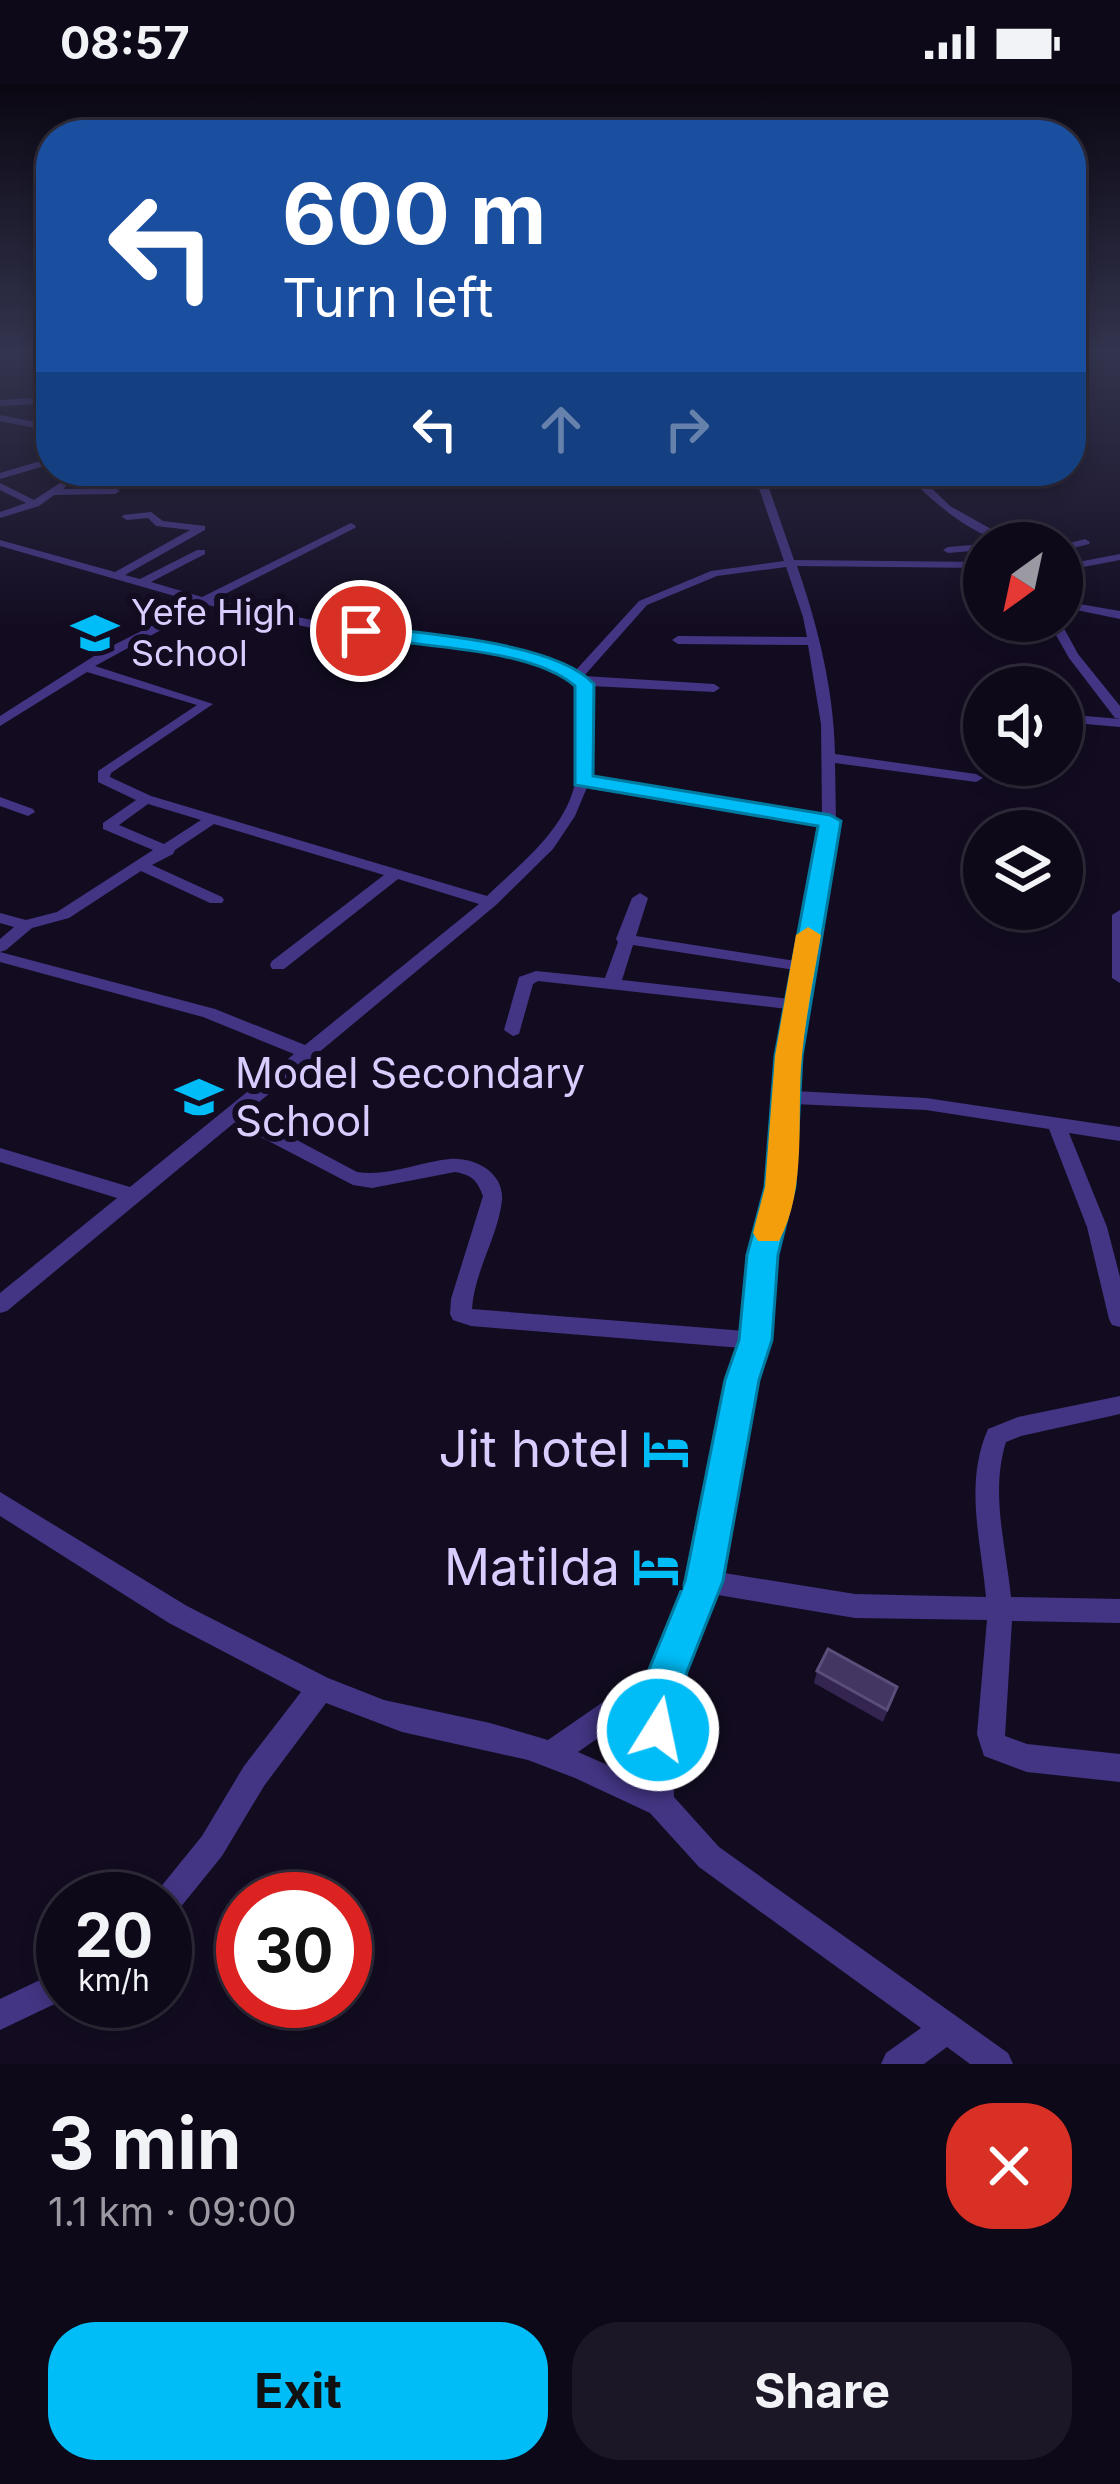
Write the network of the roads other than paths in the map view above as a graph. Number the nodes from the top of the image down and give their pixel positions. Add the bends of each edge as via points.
1 (36, 465) edge
2 (0, 476) edge
3 (0, 486) edge
4 (763, 486) edge
5 (924, 486) edge
6 (115, 491) dead end
7 (34, 504) junction
8 (0, 515) edge
9 (127, 518) dead end
10 (970, 522) edge
11 (351, 526) dead end
12 (0, 543) edge
13 (963, 549) edge
14 (23, 550) junction
15 (948, 550) dead end
16 (201, 552) dead end
17 (0, 554) edge
18 (1120, 557) edge
19 (790, 563) junction
20 (1083, 564) edge
21 (963, 565) edge
22 (119, 574) junction
23 (145, 581) junction
24 (184, 595) junction
25 (202, 601) junction
26 (1083, 608) edge
27 (1120, 614) edge
28 (678, 640) dead end
29 (813, 641) junction
30 (1066, 642) edge
31 (87, 668) junction
32 (580, 680) junction
33 (714, 688) dead end
34 (1083, 718) edge
35 (1120, 719) edge
36 (0, 722) edge
37 (831, 758) junction
38 (963, 776) edge
39 (583, 780) junction
40 (146, 799) junction
41 (0, 801) edge
42 (28, 812) dead end
43 (214, 818) junction
44 (830, 821) junction
45 (168, 851) junction
46 (144, 867) junction
47 (396, 873) junction
48 (640, 898) dead end
49 (216, 900) dead end
50 (490, 902) junction
51 (1120, 915) edge
52 (0, 918) edge
53 (26, 925) junction
54 (624, 939) junction
55 (0, 947) edge
56 (0, 957) edge
57 (278, 965) dead end
58 (805, 967) junction
59 (1120, 978) edge
60 (612, 984) junction
61 (797, 1005) junction
62 (513, 1030) dead end
63 (304, 1051) junction
64 (787, 1096) junction
65 (235, 1115) junction
66 (1056, 1124) junction
67 (1120, 1134) edge
68 (0, 1156) edge
69 (136, 1196) junction
70 (0, 1305) edge
71 (1120, 1319) edge
72 (755, 1340) junction
73 (1120, 1405) edge
74 (0, 1503) edge
75 (704, 1581) junction
76 (1000, 1609) junction
77 (1120, 1611) edge
78 (668, 1672) junction
79 (321, 1688) junction
80 (552, 1754) junction
81 (1120, 1768) edge
82 (660, 1803) junction
83 (191, 1872) edge
84 (36, 1997) edge
85 (0, 2015) edge
86 (945, 2030) junction
87 (897, 2064) edge
88 (997, 2064) edge

1 - 2 street
3 - 7 street
4 - 19 street
5 - 10 street
6 - 7 street via 59,488
7 - 8 street
9 - 22 street via 152,515 160,524 201,528
11 - 25 street
12 - 14 street
13 - 15 street
14 - 17 street
14 - 22 street
16 - 23 street
18 - 20 street
19 - 21 street
19 - 29 street
19 - 32 street via 728,569 652,597
22 - 23 street
23 - 24 street
24 - 25 street
24 - 31 street via 179,616
25 - 32 street via 475,645
26 - 27 street
28 - 29 street
29 - 37 street
30 - 35 street
31 - 36 street
31 - 40 street via 207,704 105,771 103,779
32 - 33 street
32 - 39 street
34 - 35 street
37 - 38 street
37 - 44 street
39 - 44 street
39 - 50 street via 548,846
40 - 43 street
40 - 45 street via 108,826
41 - 42 street
43 - 45 street
43 - 47 street
44 - 58 street
45 - 46 street
46 - 49 street
46 - 53 street via 63,915
47 - 50 street
47 - 57 street
48 - 54 street
50 - 63 street
51 - 59 street
52 - 53 street
53 - 55 street
54 - 58 street
54 - 60 street
56 - 63 street via 209,1013
58 - 61 street
60 - 61 street
60 - 62 street via 530,978
61 - 64 street
63 - 65 street
64 - 66 street via 926,1104
64 - 72 street
65 - 69 street
65 - 72 street via 352,1178 455,1165 485,1177 493,1196 461,1314
66 - 67 street
66 - 71 street via 1097,1227
68 - 69 street
69 - 70 street
72 - 75 street
73 - 76 street via 996,1436 986,1480
74 - 79 street via 203,1627
75 - 76 street via 856,1606
75 - 78 street
76 - 77 street
76 - 81 street via 994,1746 1027,1759
78 - 80 street
78 - 82 street via 658,1730
79 - 80 street via 426,1727
79 - 83 street
80 - 82 street
82 - 86 street via 710,1857
84 - 85 street
86 - 87 street
86 - 88 street

